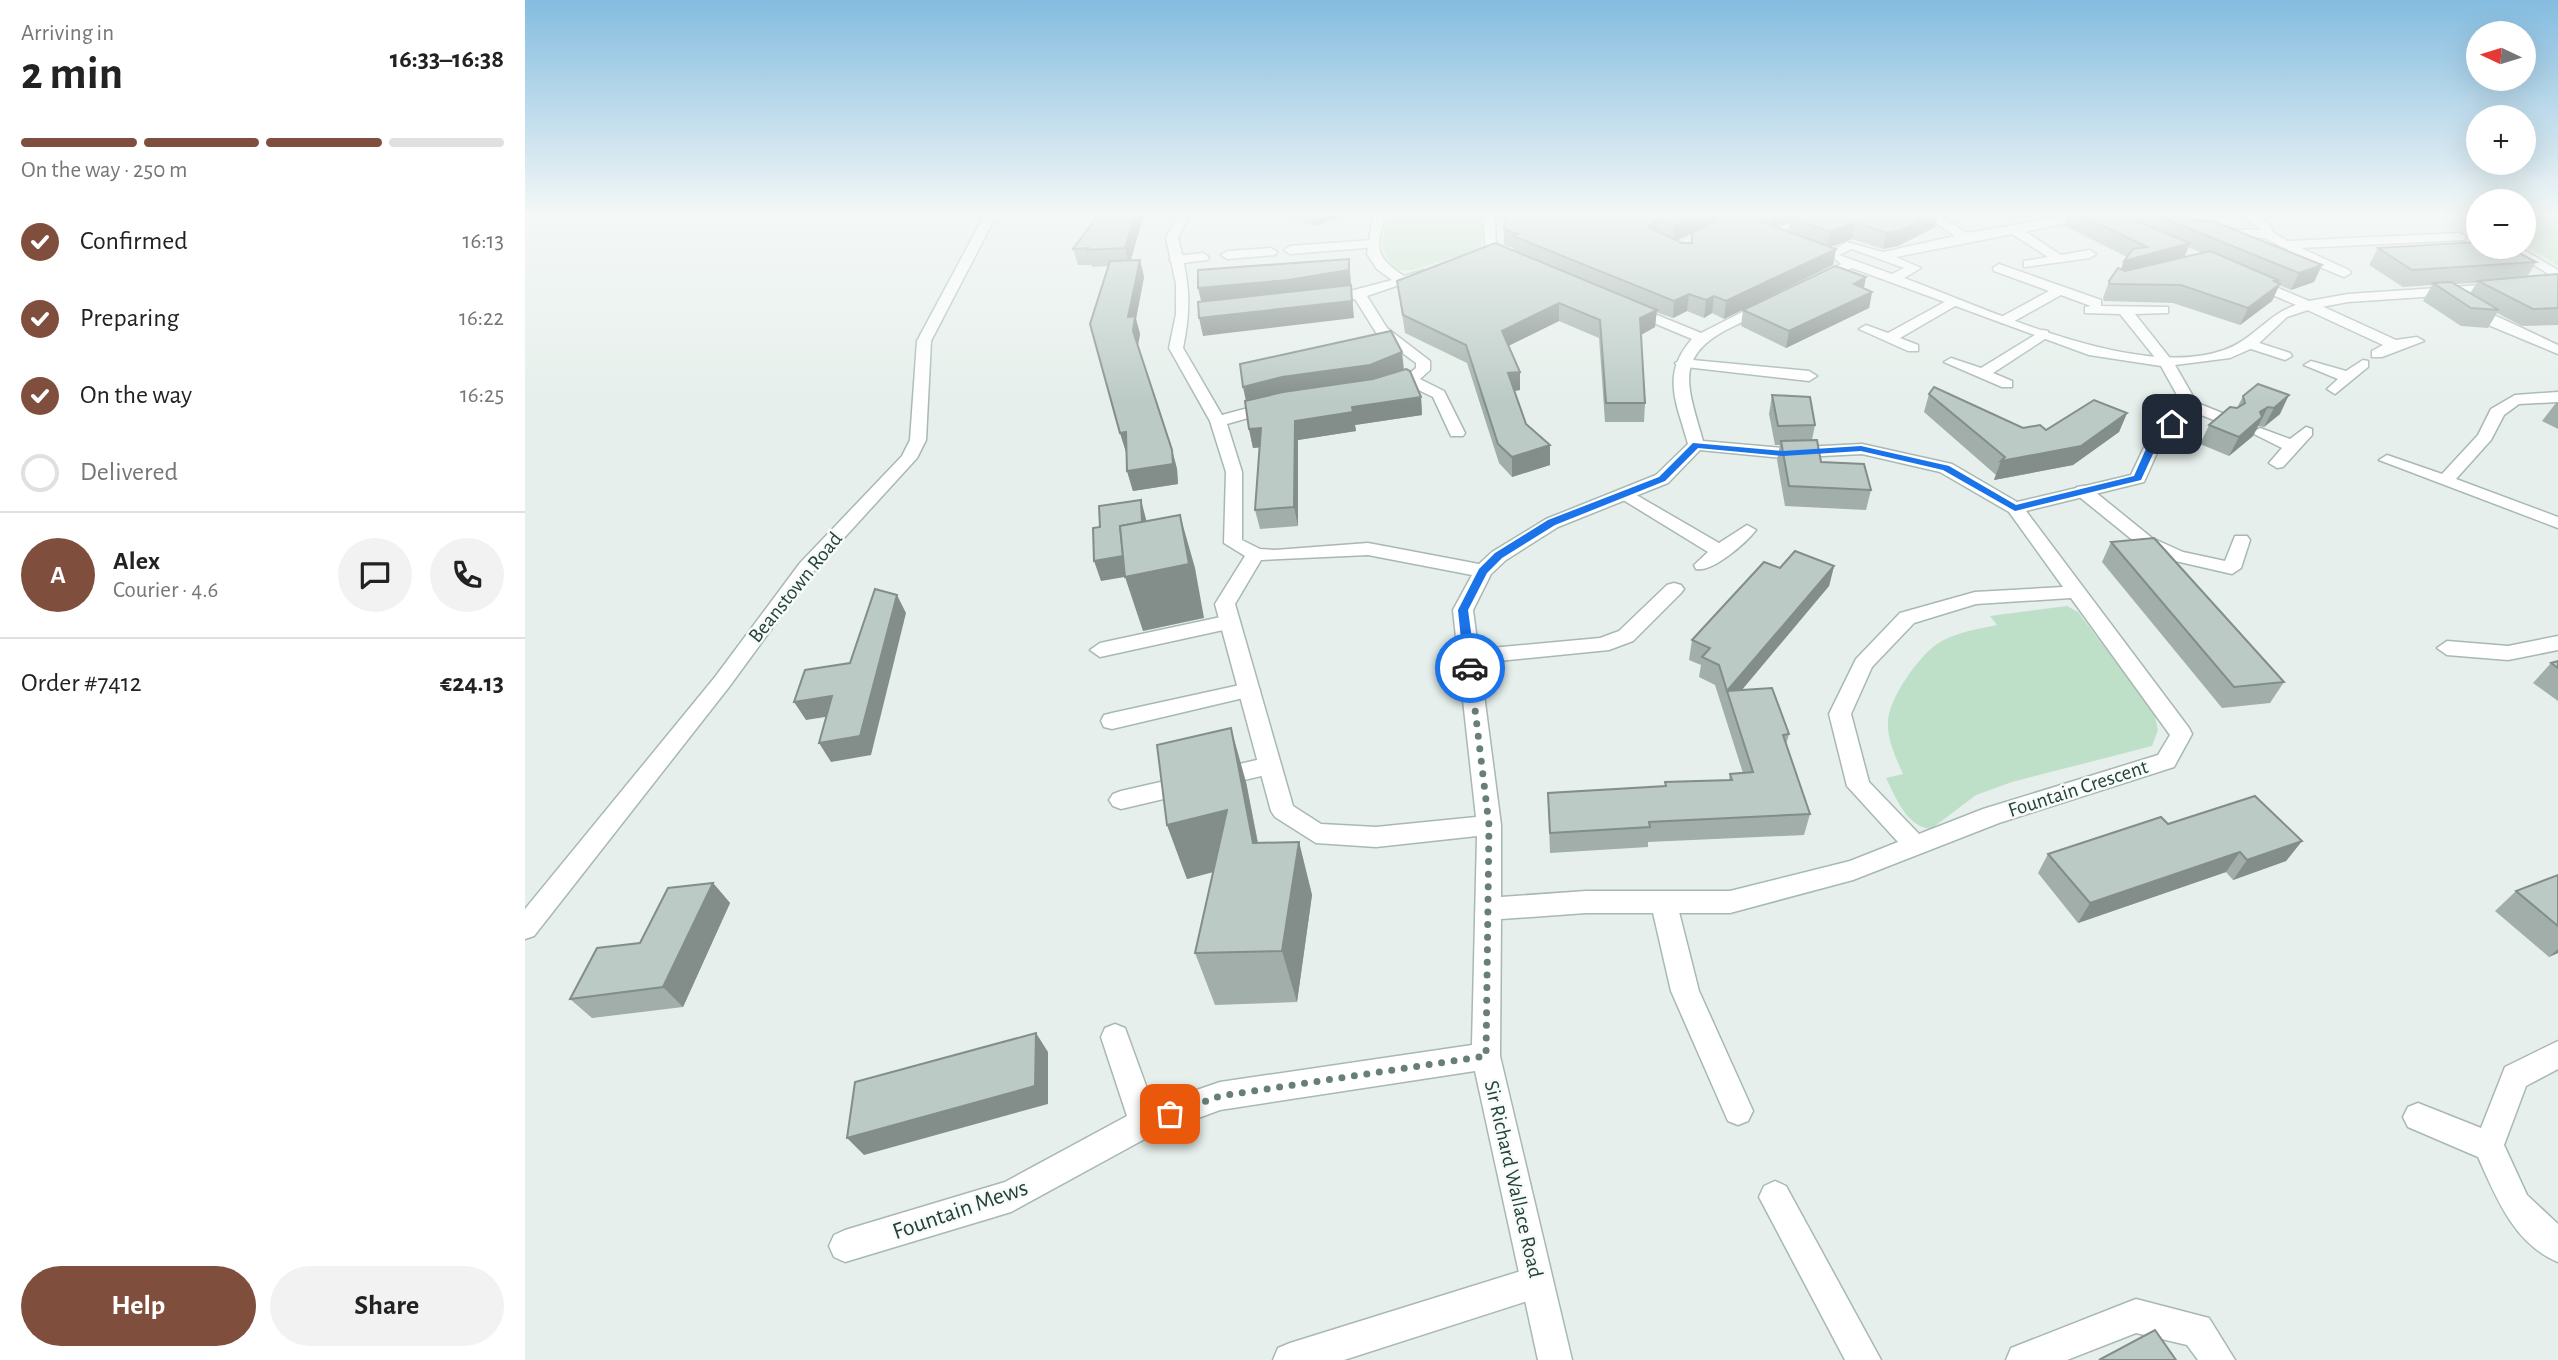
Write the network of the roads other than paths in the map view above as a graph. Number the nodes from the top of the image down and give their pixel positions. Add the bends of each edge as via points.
1 (958, 277) edge
2 (1181, 277) edge
3 (1397, 277) edge
4 (1413, 277) edge
5 (1823, 277) edge
6 (1888, 277) edge
7 (1895, 277) edge
8 (2025, 277) edge
9 (2242, 277) edge
10 (1892, 279) junction
11 (1403, 281) junction
12 (2558, 284) edge
13 (2060, 290) junction
14 (2445, 293) junction
15 (1359, 294) junction
16 (1314, 302) edge
17 (1614, 302) edge
18 (1955, 302) junction
19 (2308, 305) junction
20 (2124, 310) junction
21 (2163, 310) dead end
22 (2006, 320) junction
23 (1866, 328) dead end
24 (2043, 334) junction
25 (1700, 338) junction
26 (1889, 338) junction
27 (2417, 341) dead end
28 (2250, 344) junction
29 (2394, 345) junction
30 (1913, 348) dead end
31 (2558, 350) edge
32 (2377, 354) dead end
33 (2285, 356) dead end
34 (1951, 362) dead end
35 (2166, 362) junction
36 (1682, 363) junction
37 (2363, 364) dead end
38 (2311, 365) dead end
39 (1982, 374) junction
40 (1809, 377) dead end
41 (2349, 377) junction
42 (1410, 380) junction
43 (2007, 384) dead end
44 (1373, 389) edge
45 (2335, 389) dead end
46 (2558, 397) edge
47 (1296, 402) edge
48 (2190, 405) junction
49 (2226, 419) edge
50 (1218, 421) junction
51 (2306, 432) dead end
52 (1458, 433) dead end
53 (2260, 433) edge
54 (1696, 445) junction
55 (2292, 446) junction
56 (2387, 460) dead end
57 (2277, 463) dead end
58 (2446, 480) junction
59 (2083, 491) junction
60 (1626, 494) junction
61 (2015, 509) junction
62 (2558, 523) edge
63 (1747, 530) dead end
64 (2241, 540) dead end
65 (1722, 553) junction
66 (1256, 554) junction
67 (1703, 565) dead end
68 (1483, 571) junction
69 (1674, 589) dead end
70 (2077, 592) junction
71 (1230, 622) junction
72 (2558, 643) edge
73 (2447, 648) dead end
74 (1100, 650) dead end
75 (1469, 657) junction
76 (1249, 690) junction
77 (1112, 721) dead end
78 (1270, 766) junction
79 (1121, 800) dead end
80 (1489, 825) junction
81 (1915, 845) junction
82 (1664, 904) junction
83 (1490, 909) junction
84 (525, 928) edge
85 (1115, 1037) dead end
86 (2558, 1054) edge
87 (1486, 1056) junction
88 (1738, 1111) dead end
89 (2419, 1117) dead end
90 (1144, 1122) junction
91 (2489, 1146) junction
92 (1775, 1197) dead end
93 (845, 1246) dead end
94 (2558, 1246) edge
95 (1537, 1282) junction
96 (1290, 1360) edge
97 (1555, 1360) edge
98 (1864, 1360) edge
99 (2023, 1360) edge
100 (2218, 1360) edge

1 - 84 street, Beanstown Road via 924,341 918,440 909,458 807,567 722,682
2 - 50 street via 1189,314 1176,348
3 - 11 street
4 - 11 street
5 - 25 street
6 - 10 street
7 - 10 street
8 - 13 street
9 - 19 street
10 - 18 street
11 - 15 street
12 - 14 street
13 - 20 street via 2093,306
13 - 22 street
14 - 19 street
14 - 31 street via 2491,321
15 - 16 street
15 - 42 street via 1383,331 1423,361 1423,370
17 - 25 street
18 - 22 street
18 - 26 street
19 - 28 street via 2282,314
19 - 29 street
20 - 21 street
20 - 35 street
22 - 24 street
23 - 26 street
24 - 35 street via 2094,352
24 - 39 street
25 - 36 street
26 - 30 street
27 - 29 street
28 - 33 street
28 - 35 street via 2225,355
29 - 32 street
34 - 39 street
35 - 48 street
36 - 40 street
36 - 54 street via 1680,381
37 - 41 street
38 - 41 street
39 - 43 street
41 - 45 street
42 - 44 street
42 - 52 street via 1439,394
46 - 58 street via 2515,400 2497,412 2485,437
47 - 50 street
48 - 49 street
48 - 59 street via 2154,442 2138,478
50 - 66 street via 1234,472 1233,543
51 - 55 street
53 - 55 street
54 - 60 street, Sir Richard Wallace Road via 1662,479
54 - 61 street, Fountain Crescent via 1783,453 1861,449 1946,468
55 - 57 street
56 - 58 street
58 - 62 street
59 - 61 street
59 - 64 street via 2146,542 2178,555 2232,568
60 - 65 street
60 - 68 street, Sir Richard Wallace Road via 1552,523
61 - 70 street, Fountain Crescent
63 - 65 street
65 - 67 street
66 - 68 street via 1368,550
66 - 71 street via 1224,604
68 - 75 street, Sir Richard Wallace Road via 1463,610
69 - 75 street via 1626,636 1602,645
70 - 81 street via 1975,598 1907,618 1863,664 1840,714 1859,786
70 - 81 street, Fountain Crescent via 2181,733 2166,761
71 - 74 street
71 - 76 street
72 - 73 street via 2508,653
75 - 80 street, Sir Richard Wallace Road
76 - 77 street
76 - 78 street
78 - 79 street
78 - 80 street via 1283,811 1316,833 1375,837
80 - 83 street, Sir Richard Wallace Road
81 - 82 street, Fountain Crescent via 1853,870 1730,902
82 - 83 street, Fountain Crescent via 1586,902
82 - 88 street via 1685,991
83 - 87 street, Sir Richard Wallace Road
85 - 90 street
86 - 91 street via 2515,1077
87 - 90 street, Fountain Mews via 1220,1096
87 - 95 street, Sir Richard Wallace Road
89 - 91 street
90 - 93 street, Fountain Mews via 1011,1196
91 - 94 street via 2516,1206
92 - 98 street
95 - 96 street
95 - 97 street, Sir Richard Wallace Road
99 - 100 street via 2136,1316 2197,1330

